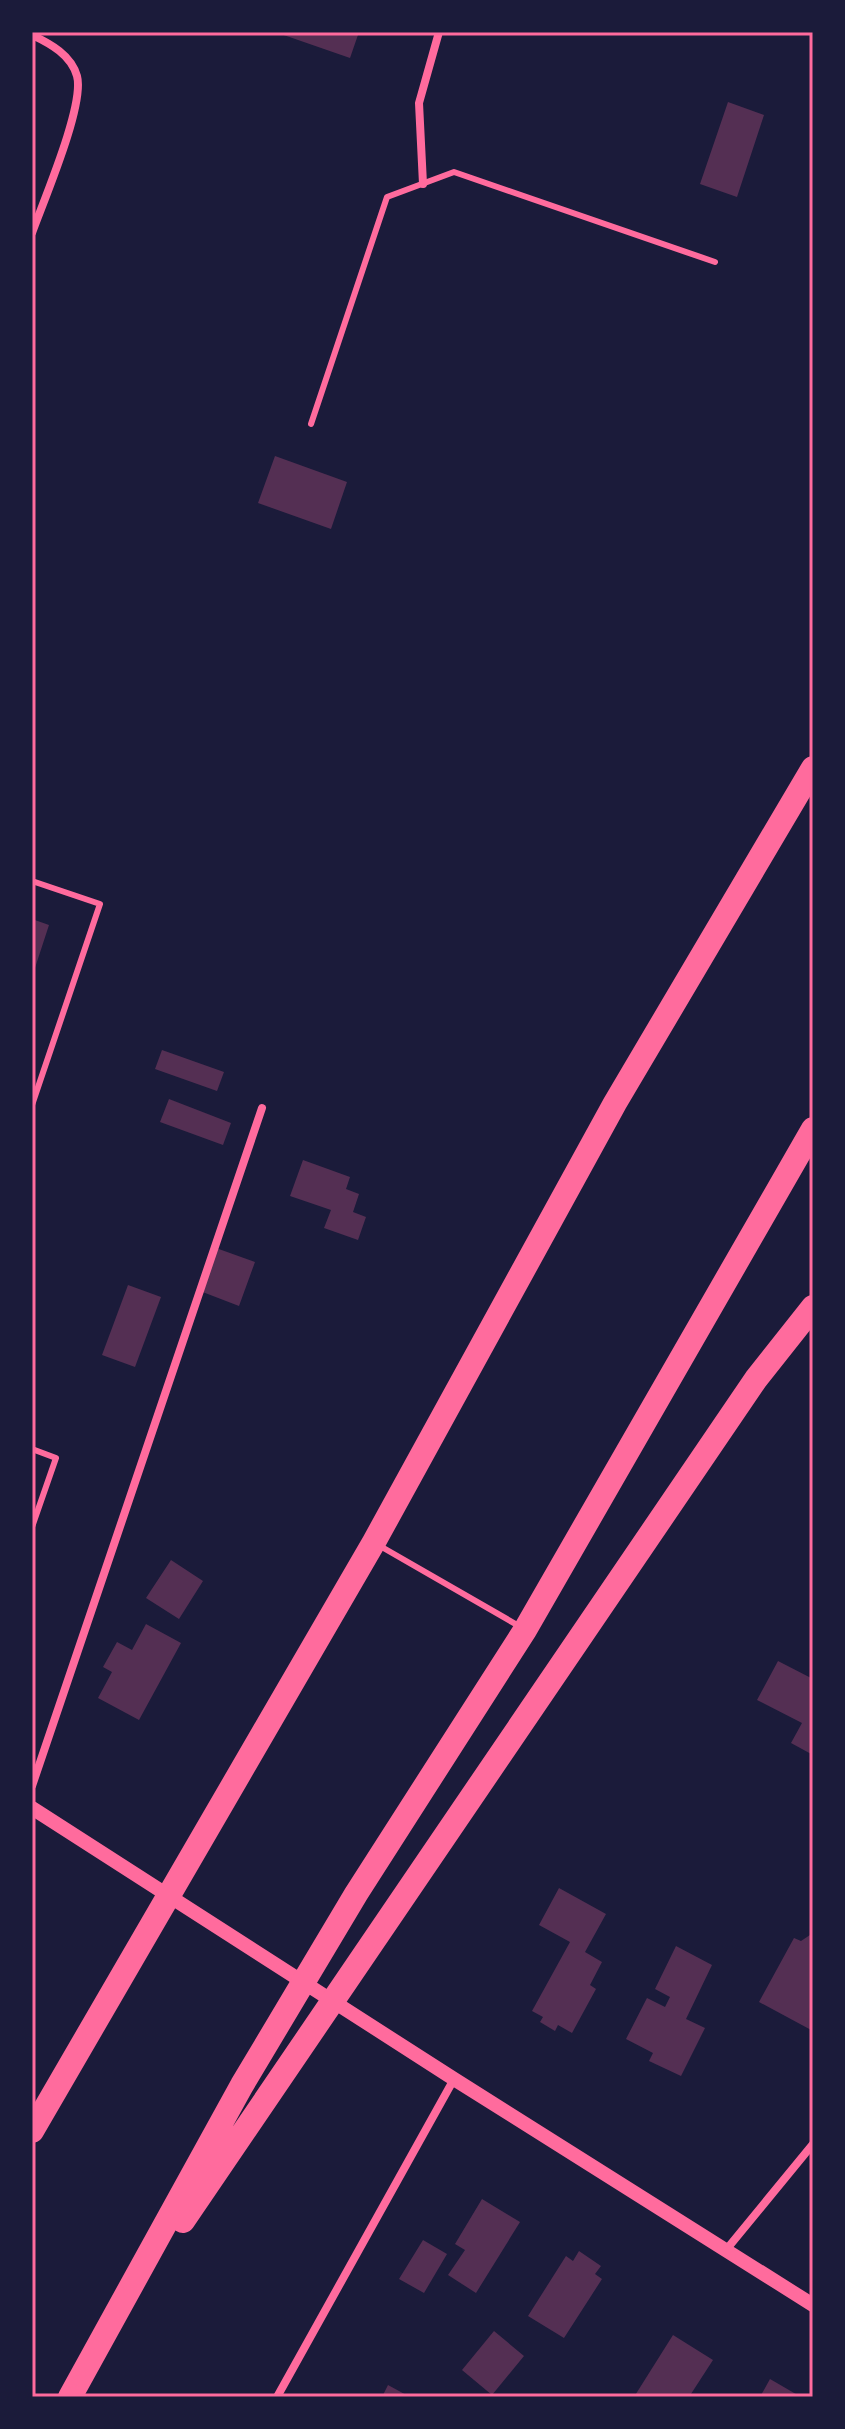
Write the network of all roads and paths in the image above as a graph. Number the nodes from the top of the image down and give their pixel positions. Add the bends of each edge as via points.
1 (439, 32) edge
2 (32, 35) edge
3 (423, 184) junction
4 (32, 233) edge
5 (715, 262) dead end
6 (311, 424) dead end
7 (813, 756) edge
8 (813, 768) edge
9 (32, 881) edge
10 (615, 1103) junction
11 (32, 1105) edge
12 (262, 1108) dead end
13 (813, 1129) edge
14 (813, 1307) edge
15 (32, 1449) edge
16 (32, 1527) edge
17 (374, 1542) junction
18 (525, 1630) junction
19 (32, 1786) edge
20 (32, 1808) edge
21 (454, 2079) junction
22 (32, 2131) edge
23 (813, 2144) edge
24 (726, 2250) junction
25 (813, 2305) edge
26 (95, 2353) junction
27 (70, 2397) edge
28 (277, 2397) edge

1 - 3 street via 419,103
2 - 4 street via 72,64 78,87
3 - 5 lane via 454,172
3 - 6 lane via 387,197
7 - 10 highway
8 - 10 highway
9 - 11 lane via 100,904
10 - 17 highway
12 - 19 street
13 - 18 highway
14 - 26 highway via 756,1379
15 - 16 lane via 56,1458
17 - 18 lane
17 - 22 highway
18 - 26 highway via 356,1894 242,2085
20 - 21 street
21 - 24 street
21 - 28 street
23 - 24 street
24 - 25 street
26 - 27 highway

